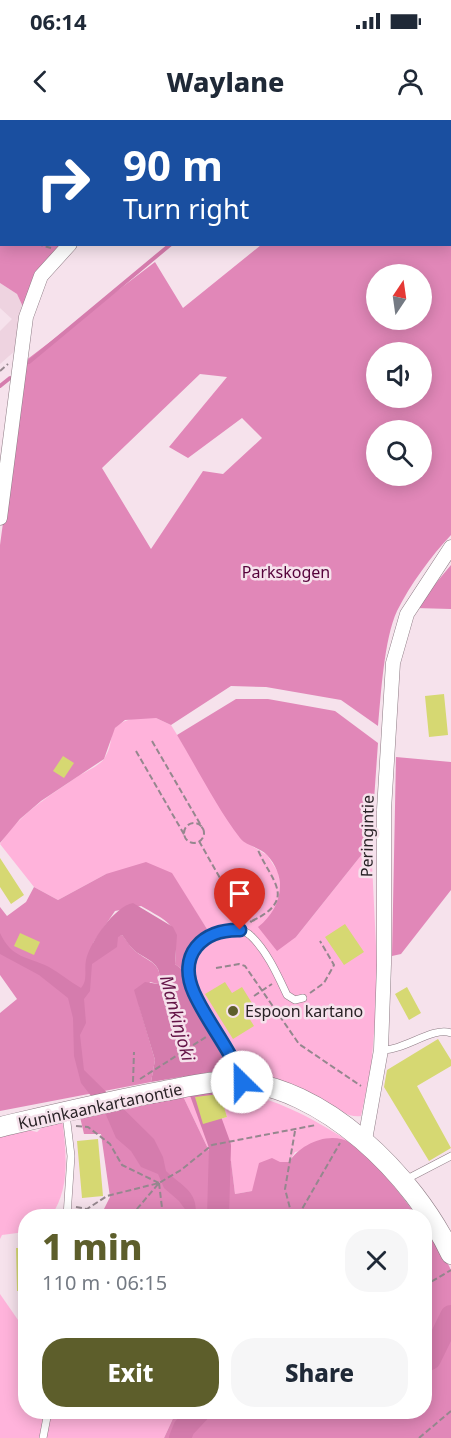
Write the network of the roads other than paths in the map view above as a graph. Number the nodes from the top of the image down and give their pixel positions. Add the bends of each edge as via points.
1 (68, 246) edge
2 (0, 518) edge
3 (451, 547) edge
4 (303, 998) road end
5 (451, 1034) edge
6 (381, 1050) junction
7 (242, 1082) junction
8 (79, 1115) junction
9 (0, 1127) edge
10 (365, 1140) junction
11 (451, 1155) edge
12 (402, 1181) junction
13 (68, 1209) edge
14 (422, 1209) edge
15 (432, 1222) edge
16 (451, 1254) edge
17 (47, 1419) edge
18 (43, 1438) edge

1 - 2 street via 41,276 26,317
3 - 6 street, Peringintie via 407,614 393,663 384,810
4 - 7 lane via 295,1000 287,995 252,937 243,931 229,929 203,937 195,946 189,977 193,991
5 - 6 lane via 438,1032 394,1051
6 - 10 street, Peringintie
7 - 8 street, Kuninkaankartanontie via 219,1082 121,1099
7 - 10 street, Kuninkaankartanontie via 270,1088 341,1122
8 - 9 street, Kuninkaankartanontie
8 - 13 lane via 71,1156
10 - 12 street, Kuninkaankartanontie
11 - 12 lane
12 - 14 street, Kuninkaankartanontie
15 - 16 street, Kuninkaankartanontie
17 - 18 lane

